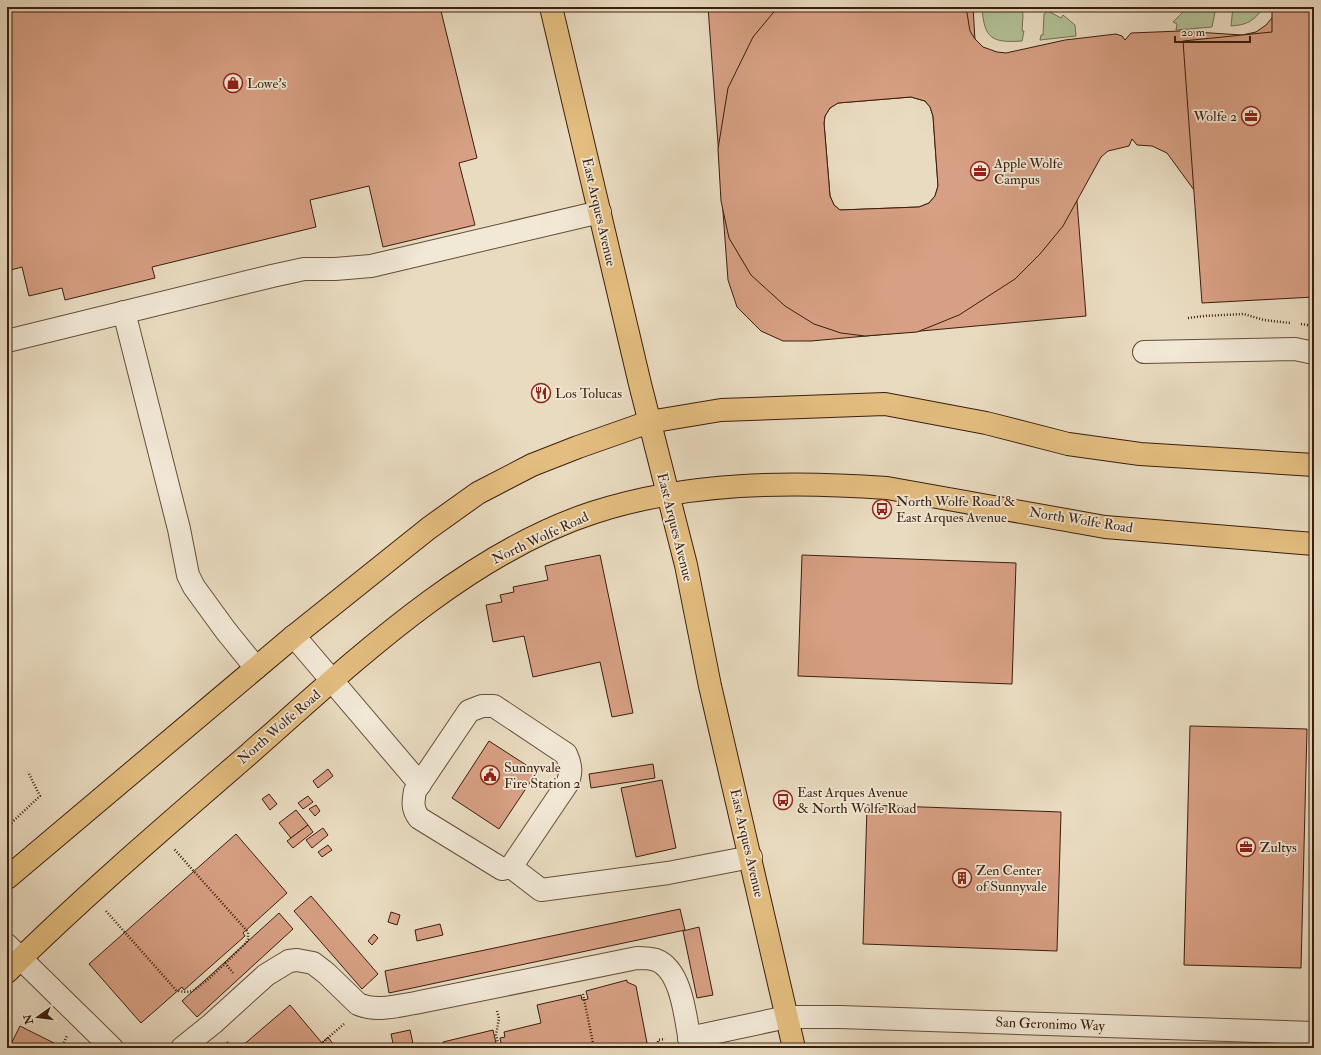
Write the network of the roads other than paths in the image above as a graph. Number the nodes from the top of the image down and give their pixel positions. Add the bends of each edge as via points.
1 (551, 7) edge
2 (600, 212) junction
3 (124, 312) junction
4 (7, 341) edge
5 (1144, 352) dead end
6 (1314, 353) edge
7 (649, 422) junction
8 (1314, 465) edge
9 (667, 494) junction
10 (1314, 544) edge
11 (294, 636) junction
12 (256, 668) junction
13 (331, 682) junction
14 (420, 784) junction
15 (750, 857) junction
16 (511, 867) junction
17 (7, 878) edge
18 (12, 959) edge
19 (787, 1017) junction
20 (1314, 1033) edge
21 (690, 1043) edge
22 (112, 1048) edge
23 (182, 1048) edge
24 (794, 1048) edge

1 - 2 main road, East Arques Avenue
2 - 3 street via 371,266 304,269
2 - 7 main road, East Arques Avenue
3 - 4 street
3 - 12 street via 179,529 188,575 226,631
5 - 6 street via 1295,349
7 - 8 main road via 721,410 885,404 986,423 1075,445 1140,454
7 - 9 main road, East Arques Avenue
7 - 11 main road via 532,465 478,493 429,528
9 - 10 main road, North Wolfe Road via 746,486 887,488 1105,527
9 - 13 main road, North Wolfe Road via 595,512 506,551 399,626
9 - 15 main road, East Arques Avenue via 686,565 710,686
11 - 12 main road
11 - 13 street
12 - 17 main road
13 - 14 street
13 - 18 main road, North Wolfe Road via 91,894
14 - 16 street via 413,801 414,812 419,818 502,869
14 - 16 street via 469,711 482,706 494,706 566,754 571,764 571,775 567,784
15 - 16 street via 668,873 541,890
15 - 19 main road, East Arques Avenue
18 - 22 street
19 - 20 street, San Geronimo Way
19 - 21 street, San Geronimo Way
19 - 24 main road, East Arques Avenue
21 - 23 street via 679,988 670,971 656,960 637,958 391,1007 365,1007 353,1000 313,963 297,960 266,975

